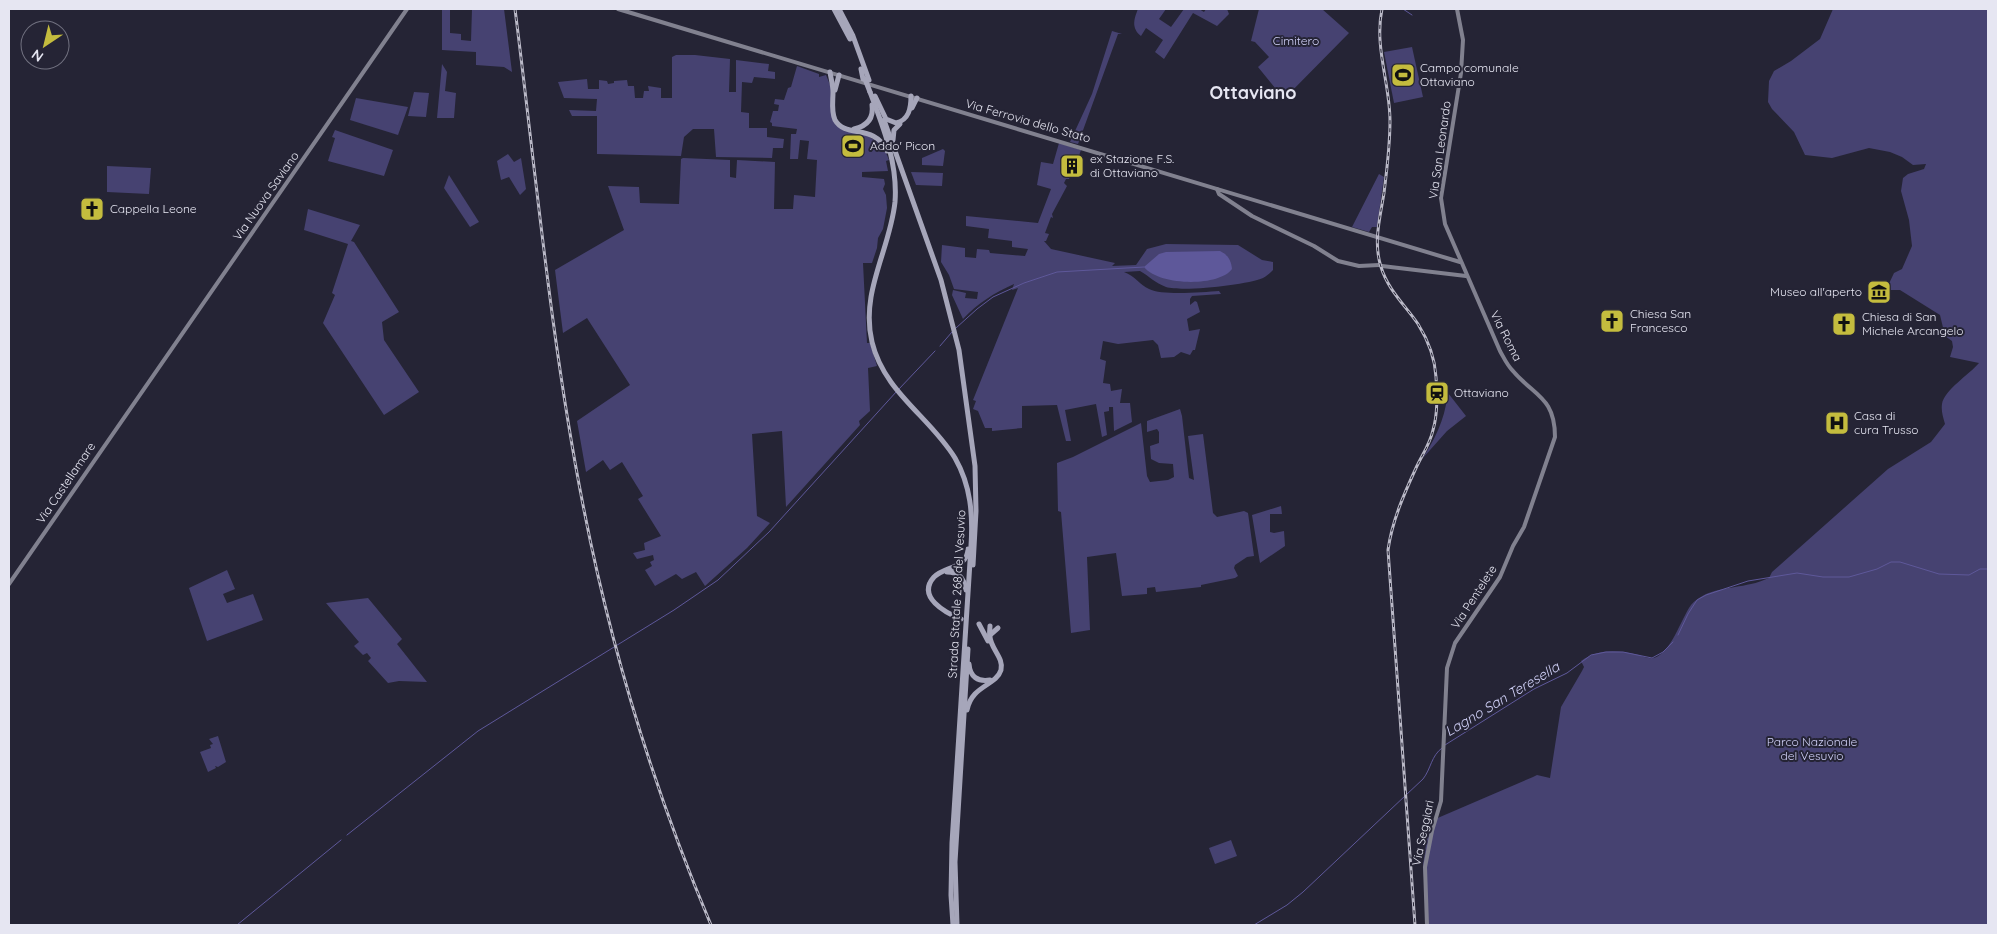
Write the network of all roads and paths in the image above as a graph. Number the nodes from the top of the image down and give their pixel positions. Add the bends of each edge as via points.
1 (407, 9) edge
2 (618, 9) edge
3 (834, 9) edge
4 (838, 9) edge
5 (1457, 9) edge
6 (843, 19) junction
7 (830, 72) junction
8 (839, 75) junction
9 (866, 79) junction
10 (871, 92) junction
11 (914, 97) junction
12 (894, 160) junction
13 (1216, 189) junction
14 (1460, 262) junction
15 (1466, 276) junction
16 (139, 394) joint
17 (1555, 437) joint
18 (973, 501) junction
19 (972, 511) junction
20 (944, 571) junction
21 (9, 584) edge
22 (965, 616) junction
23 (979, 624) dead end
24 (968, 625) junction
25 (989, 625) dead end
26 (998, 628) dead end
27 (988, 635) junction
28 (968, 644) junction
29 (993, 680) junction
30 (963, 728) junction
31 (1444, 745) joint
32 (953, 925) edge
33 (957, 925) edge
34 (1427, 925) edge

1 - 16 main road, Via Nuova Saviano
2 - 7 main road, Via Ferrovia dello Stato
3 - 6 highway, Strada Statale 268 del Vesuvio
4 - 6 highway, Strada Statale 268 del Vesuvio
5 - 14 main road, Via San Leonardo via 1463,40 1461,73 1441,198 1445,224
6 - 9 highway, Strada Statale 268 del Vesuvio
6 - 9 highway, Strada Statale 268 del Vesuvio
7 - 8 main road, Via Ferrovia dello Stato
7 - 12 highway via 833,114 838,123 847,130 878,138
8 - 10 highway via 835,113 844,126 851,129 862,127 871,118
8 - 11 main road, Via Ferrovia dello Stato
9 - 10 highway, Strada Statale 268 del Vesuvio, bridge
10 - 11 highway via 886,119 896,123 907,116
10 - 12 highway, Strada Statale 268 del Vesuvio
11 - 12 highway via 908,117 892,136
11 - 13 main road, Via Ferrovia dello Stato
12 - 18 highway, Strada Statale 268 del Vesuvio via 936,267 953,325 973,448 976,492
12 - 18 highway, Strada Statale 268 del Vesuvio via 894,208 870,292 868,318 872,342 880,366 892,386 955,458
13 - 14 main road, Via Ferrovia dello Stato
13 - 15 main road via 1252,216 1338,261 1359,266
14 - 15 main road, Via Roma
15 - 17 main road, Via Roma via 1512,370 1549,405
16 - 21 main road, Via Castellamare
17 - 31 main road, Via Pentelete via 1524,527 1500,577 1452,650 1445,685
18 - 19 highway, Strada Statale 268 del Vesuvio
18 - 22 highway, Strada Statale 268 del Vesuvio
19 - 20 highway via 968,553 960,564
19 - 22 highway, Strada Statale 268 del Vesuvio
20 - 22 highway via 958,574 964,582
20 - 22 highway via 933,578 929,591 932,600 942,610
22 - 24 highway, Strada Statale 268 del Vesuvio
23 - 27 highway
24 - 28 highway, Strada Statale 268 del Vesuvio
24 - 32 highway, Strada Statale 268 del Vesuvio via 952,844
25 - 27 highway
26 - 27 highway
27 - 29 highway via 1001,665
28 - 29 highway via 973,676 980,680
28 - 30 highway, Strada Statale 268 del Vesuvio
29 - 30 highway via 972,696
30 - 33 highway, Strada Statale 268 del Vesuvio via 956,862
31 - 34 main road, Via Seggiari via 1441,801 1425,867

